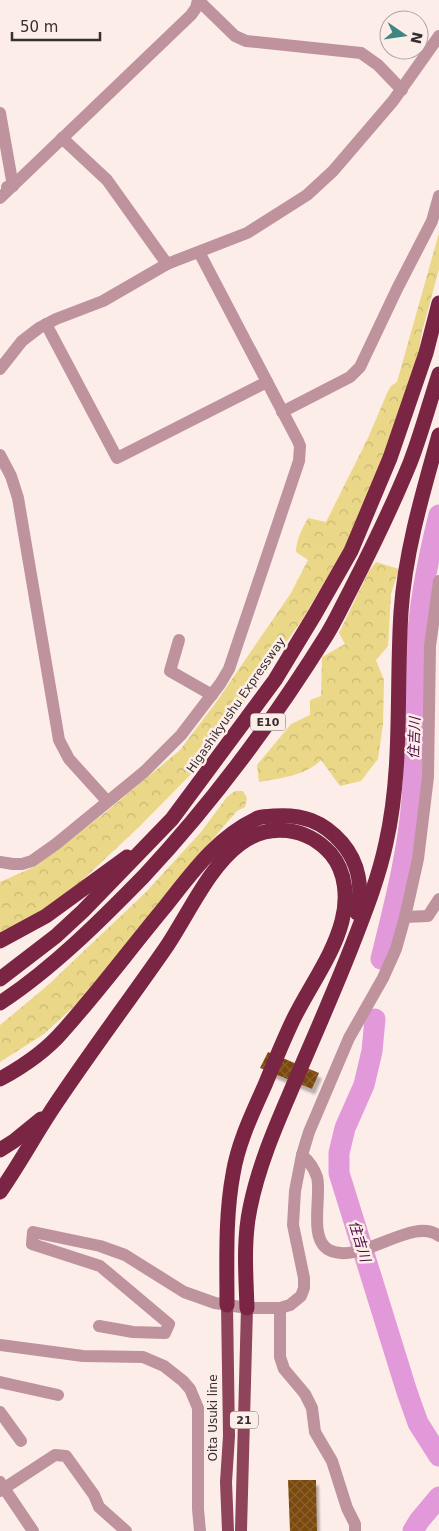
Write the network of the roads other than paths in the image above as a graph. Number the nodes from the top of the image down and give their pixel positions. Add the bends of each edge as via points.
1 (198, 0) edge
2 (439, 36) edge
3 (402, 90) junction
4 (0, 113) edge
5 (62, 138) junction
6 (13, 186) junction
7 (0, 188) edge
8 (439, 196) edge
9 (0, 198) edge
10 (199, 252) junction
11 (167, 264) junction
12 (439, 303) edge
13 (46, 324) junction
14 (0, 369) edge
15 (439, 374) edge
16 (267, 382) junction
17 (282, 412) junction
18 (439, 435) edge
19 (0, 455) edge
20 (439, 581) edge
21 (179, 640) dead end
22 (435, 646) edge
23 (212, 695) junction
24 (107, 801) junction
25 (172, 819) junction
26 (0, 862) edge
27 (439, 899) edge
28 (405, 917) junction
29 (0, 941) edge
30 (340, 977) junction
31 (0, 979) edge
32 (0, 1002) edge
33 (0, 1079) edge
34 (52, 1110) junction
35 (0, 1150) edge
36 (302, 1155) junction
37 (0, 1192) edge
38 (439, 1236) edge
39 (226, 1305) junction
40 (247, 1308) junction
41 (280, 1308) junction
42 (99, 1326) dead end
43 (0, 1345) edge
44 (0, 1382) edge
45 (58, 1395) dead end
46 (0, 1412) edge
47 (21, 1441) dead end
48 (1, 1487) edge
49 (32, 1531) edge
50 (126, 1531) edge
51 (200, 1531) edge
52 (228, 1531) edge
53 (241, 1531) edge
54 (355, 1531) edge

1 - 3 street via 235,36 246,41 361,53
1 - 5 street via 194,11
2 - 3 street
3 - 10 street via 313,190 247,233
4 - 6 street
5 - 6 street
5 - 11 street via 107,180
6 - 7 street
6 - 9 street
8 - 17 street via 432,221 360,367 350,377
10 - 11 street
10 - 16 street
11 - 13 street via 103,301
12 - 25 highway, Higashikyushu Expressway / E10 via 426,353 390,458 351,551 274,680
13 - 14 street via 22,341
13 - 16 street via 117,458
15 - 32 highway, E10 via 410,462 371,551 327,635 270,719 193,822 130,890 64,954
16 - 17 street
17 - 23 street via 300,446 299,461 229,669
18 - 30 highway via 409,556 401,610 395,781 386,842 372,894
19 - 24 street via 18,498 59,740 69,759
20 - 22 street
21 - 23 street via 170,671
22 - 28 street via 426,800
23 - 24 street via 170,748
24 - 26 street via 32,862
25 - 29 highway via 46,916
25 - 31 highway, Higashikyushu Expressway / E10 via 83,912
27 - 28 street via 428,916
28 - 36 street via 393,956 349,1038
30 - 33 highway via 361,897 358,872 350,852 332,832 313,820 290,815 258,818 220,842 196,868 62,1033 27,1064
30 - 40 highway via 258,1174 249,1210
34 - 35 highway
34 - 37 highway
34 - 39 highway via 231,852 255,836 278,829 305,834 322,844 336,860 344,881 342,920 336,941 294,1018 244,1132 233,1174 227,1227
36 - 38 street via 317,1176 317,1225 327,1250 356,1252 418,1230
36 - 41 street via 293,1225 304,1288 301,1296 290,1306
39 - 40 street
39 - 42 street via 184,1292 126,1255 33,1232 32,1244 100,1266 168,1324 165,1333
39 - 52 main road, Oita Usuki line / 21
40 - 41 street
40 - 53 main road, 21
41 - 54 street via 280,1357 312,1408 315,1432 332,1460
43 - 51 street via 83,1356 143,1357 164,1366 183,1381 198,1408
44 - 45 street
46 - 47 street
48 - 49 street
48 - 50 street via 55,1455 66,1456 99,1507

